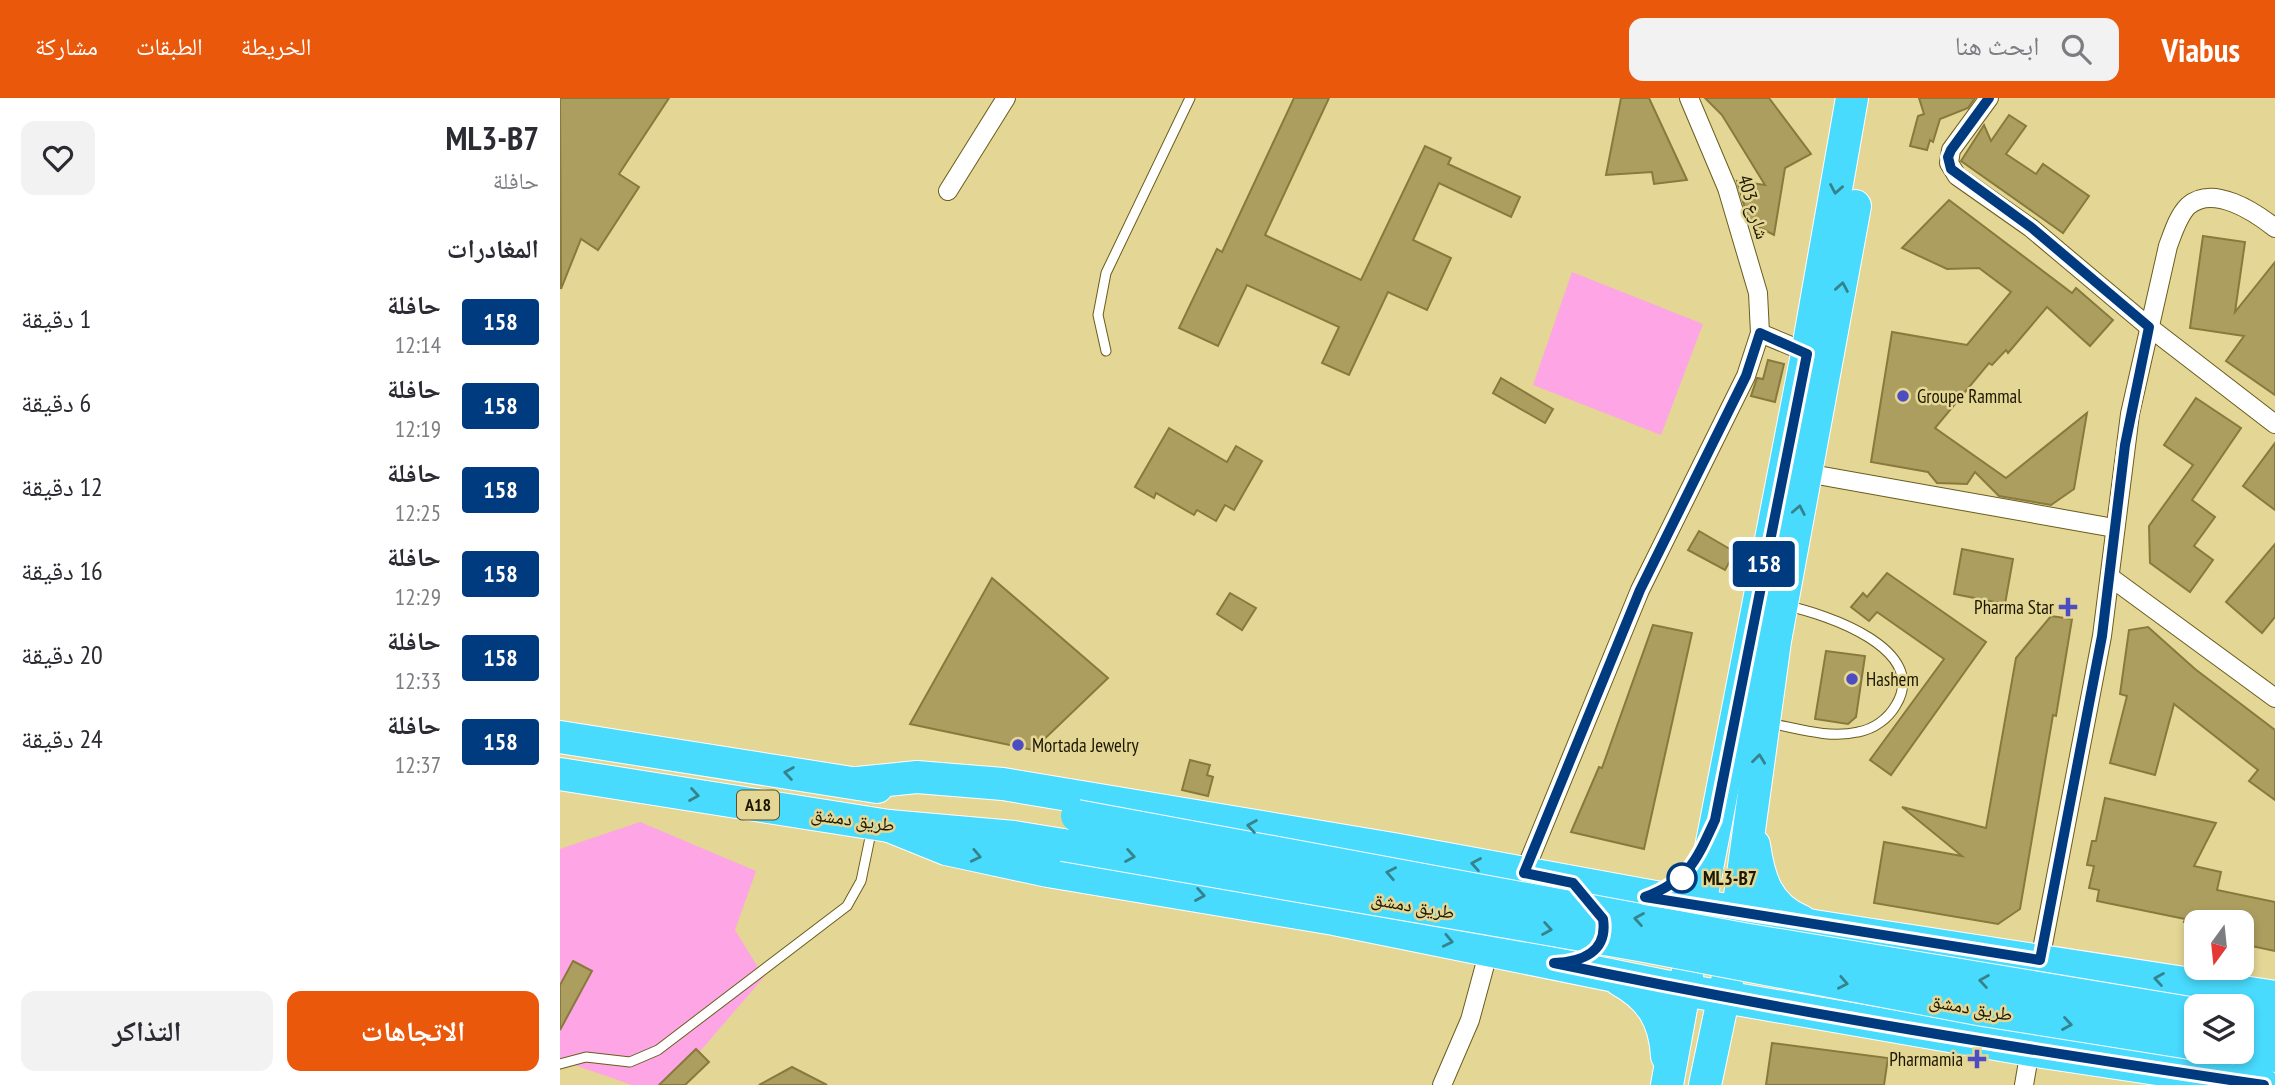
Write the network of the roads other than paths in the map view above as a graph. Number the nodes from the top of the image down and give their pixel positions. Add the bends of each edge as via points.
1 (1006, 98) edge
2 (1190, 98) edge
3 (1689, 98) edge
4 (1852, 98) edge
5 (1873, 98) edge
6 (1989, 98) edge
7 (948, 191) dead end
8 (2275, 228) edge
9 (2149, 327) junction
10 (1760, 333) junction
11 (1106, 351) dead end
12 (1818, 356) junction
13 (2275, 424) edge
14 (1806, 472) junction
15 (2114, 528) junction
16 (2110, 577) junction
17 (1781, 604) junction
18 (2275, 698) edge
19 (560, 719) edge
20 (1763, 722) junction
21 (560, 737) edge
22 (636, 749) junction
23 (560, 774) edge
24 (856, 783) junction
25 (560, 784) edge
26 (627, 785) junction
27 (1715, 820) junction
28 (881, 824) junction
29 (1751, 827) junction
30 (1524, 873) junction
31 (1573, 883) junction
32 (1645, 897) junction
33 (1699, 906) junction
34 (1738, 912) junction
35 (1814, 926) junction
36 (1852, 931) junction
37 (1489, 950) junction
38 (2040, 960) junction
39 (1554, 963) junction
40 (1609, 974) junction
41 (1684, 990) junction
42 (1724, 997) junction
43 (2275, 997) edge
44 (2184, 1012) edge
45 (1824, 1014) junction
46 (2254, 1023) edge
47 (2275, 1027) edge
48 (2184, 1042) edge
49 (2029, 1050) junction
50 (2254, 1053) edge
51 (2275, 1056) edge
52 (560, 1064) edge
53 (1442, 1085) edge
54 (1667, 1085) edge
55 (1705, 1085) edge
56 (2024, 1085) edge
57 (2264, 1085) edge

1 - 7 street
2 - 11 lane via 1106,273 1098,315
3 - 10 street, شارع 403 via 1727,188 1758,293
4 -> 12 highway
12 -> 5 highway
6 - 9 street via 1951,150 1951,169 2032,228
8 - 9 street via 2222,199 2198,200 2188,206 2168,246
9 - 13 street
9 - 15 street via 2130,414
10 - 12 street
10 - 30 street via 1746,376 1636,598
12 - 14 highway
12 - 27 highway
14 - 15 street
17 -> 14 highway
15 - 16 street
16 - 18 street
16 - 38 street
17 - 20 highway
17 - 20 lane via 1837,621 1893,658 1902,673 1901,698 1893,711 1856,733 1816,732
19 - 22 highway
29 -> 20 highway
21 - 22 highway
24 -> 22 highway, طريق دمشق / A18
23 - 26 highway
30 -> 24 highway via 981,780 917,777
44 -> 24 highway, طريق دمشق / A18, bridge via 1742,939 1077,816
25 - 26 highway
26 -> 28 highway, طريق دمشق / A18
27 - 32 highway via 1691,869 1675,884
27 - 33 highway
28 -> 37 highway via 946,849 1048,871
28 -> 48 highway, طريق دمشق / A18, bridge via 1063,845
28 - 52 lane via 847,906 658,1050 630,1062 586,1057
29 - 34 highway
29 - 35 highway via 1766,892 1782,911
30 - 31 highway
31 - 32 highway
31 - 39 highway via 1599,910 1603,938 1584,958
32 - 33 highway
33 - 34 highway
33 - 41 highway
34 - 35 highway
34 - 42 highway
35 - 36 highway
36 - 38 highway
36 - 45 highway via 1816,941 1801,958 1802,986
37 - 39 highway
37 - 53 street via 1471,1020
43 -> 38 highway
39 - 40 highway
40 - 41 highway
40 - 54 highway via 1639,991 1660,1020
41 - 42 highway
41 - 54 highway
42 - 45 highway
42 - 55 highway
45 - 49 highway
45 - 55 highway via 1775,1013 1741,1024
46 - 47 highway
49 - 56 street
49 - 57 highway
50 - 51 highway

